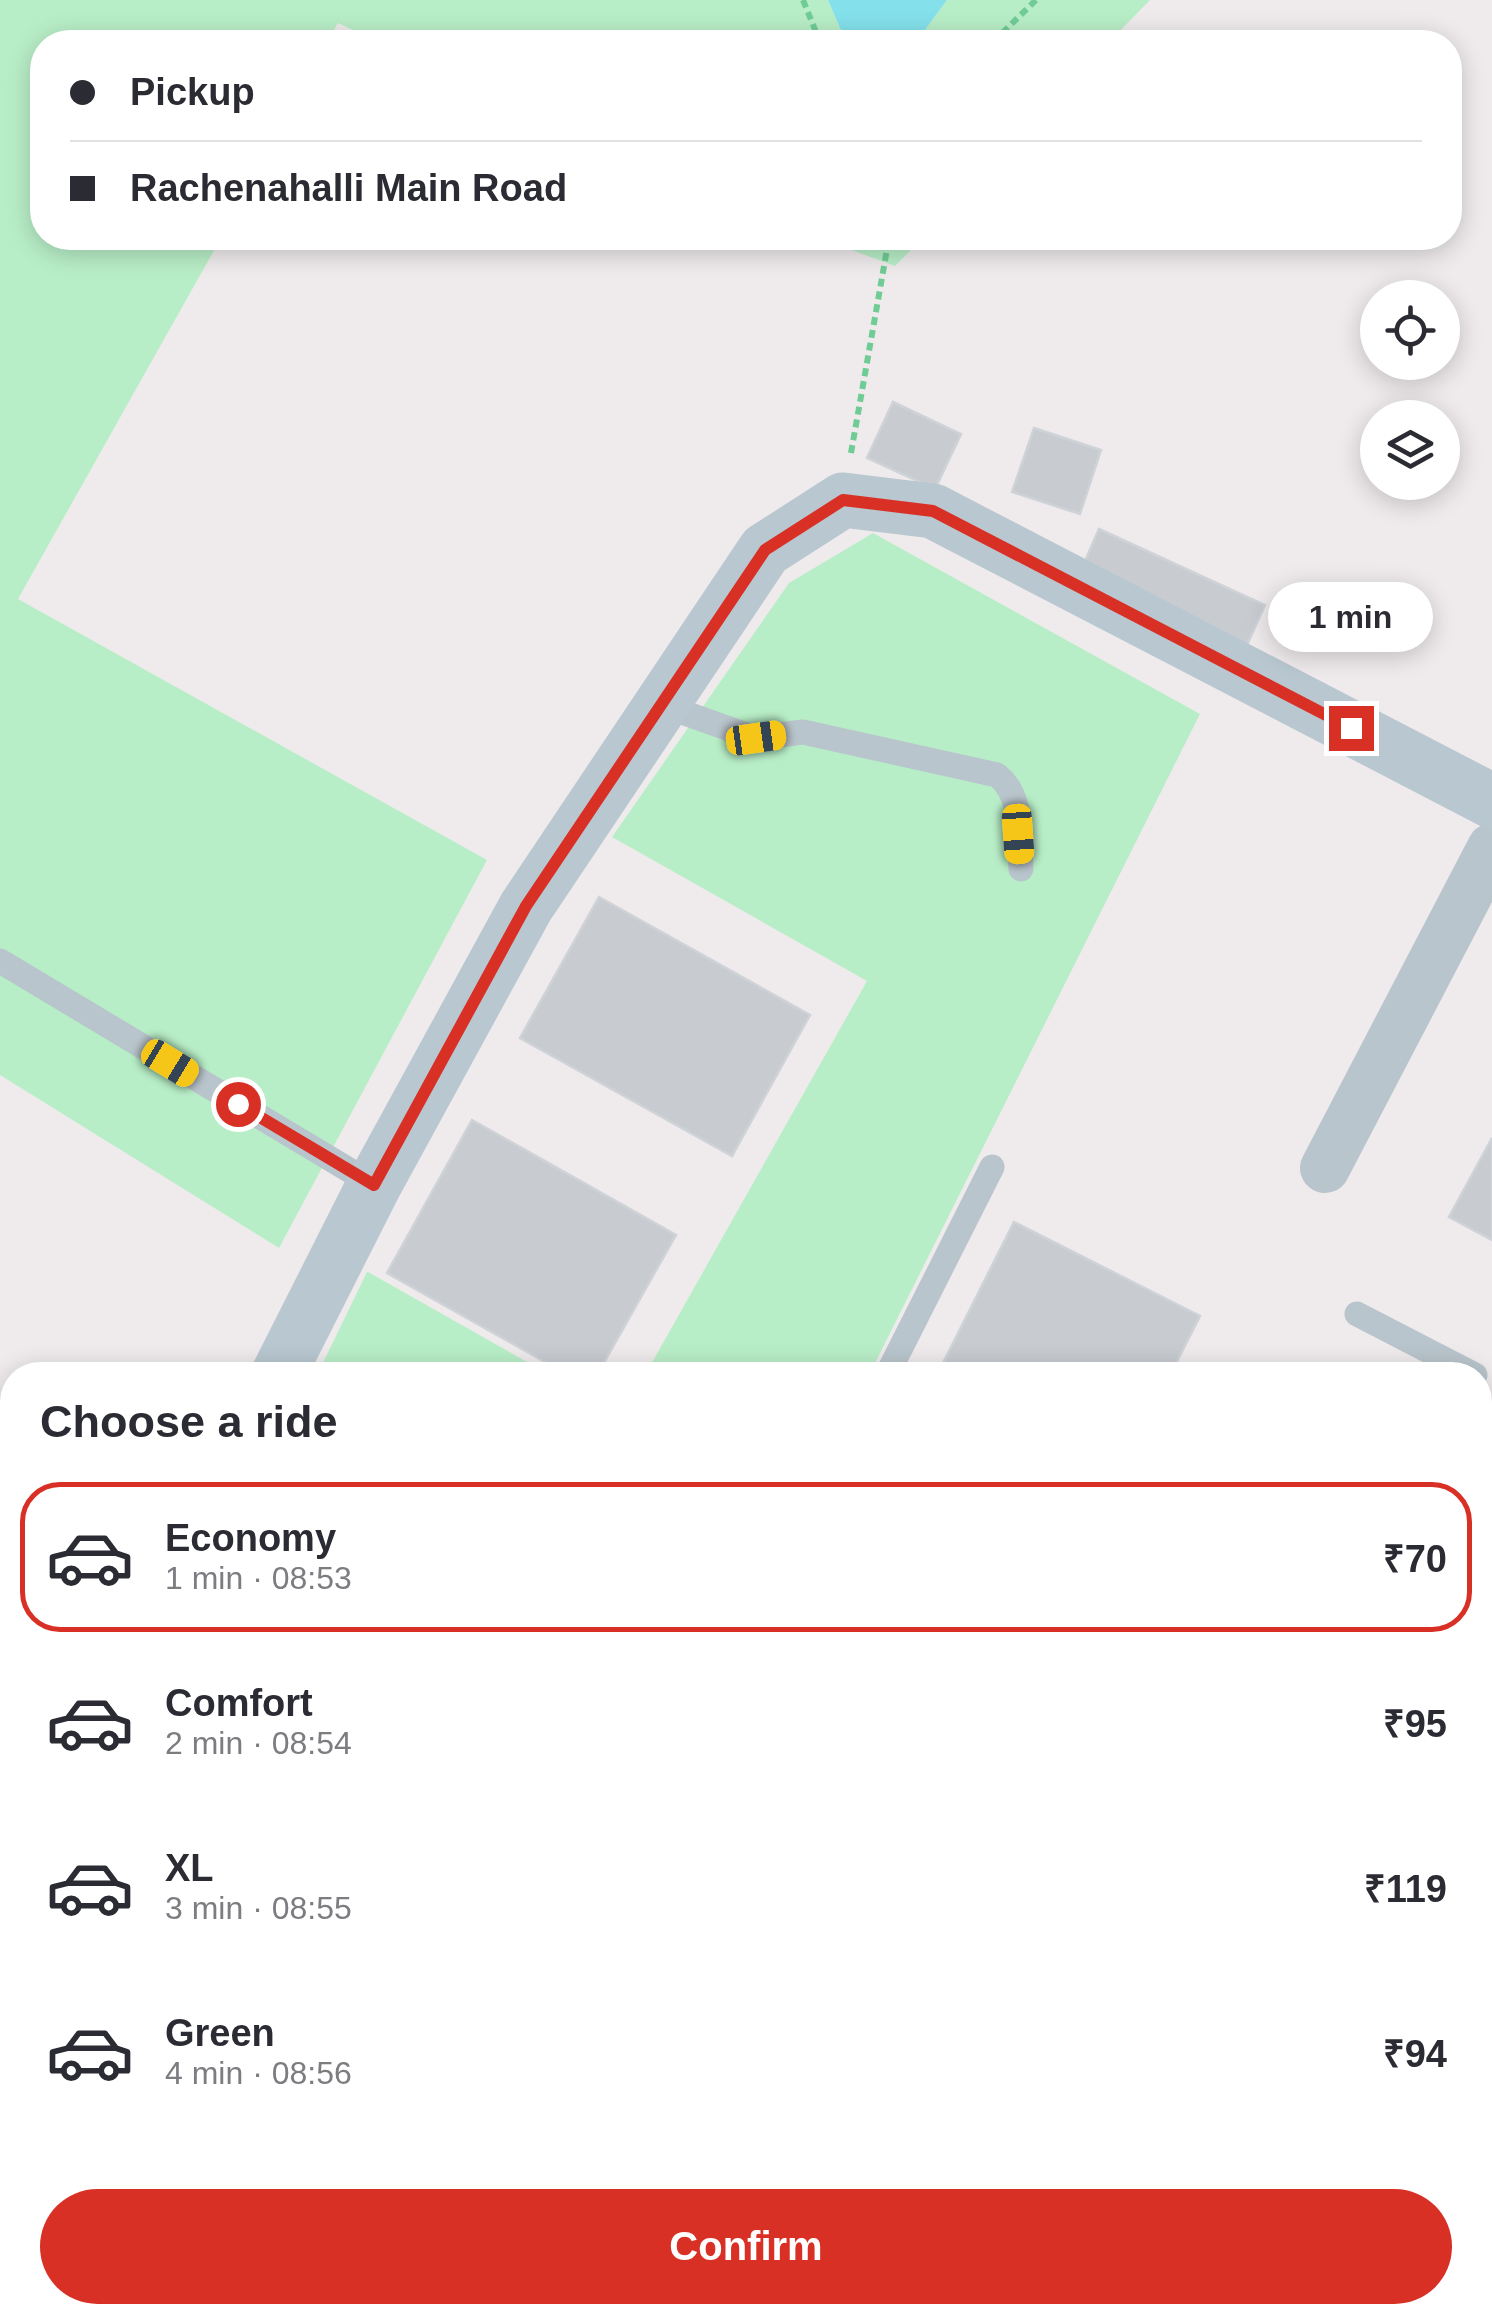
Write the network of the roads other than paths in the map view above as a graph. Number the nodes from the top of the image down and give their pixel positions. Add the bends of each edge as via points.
1 (662, 705) junction
2 (1492, 800) edge
3 (1492, 848) edge
4 (1021, 868) dead end
5 (0, 961) edge
6 (992, 1167) dead end
7 (1325, 1168) dead end
8 (374, 1185) junction
9 (1357, 1314) dead end
10 (285, 1362) edge
11 (894, 1362) edge
12 (1450, 1362) edge

1 - 2 street via 765,550 843,500 933,511
1 - 4 lane via 756,738 803,732 997,775 1016,800
1 - 8 street via 526,906
3 - 7 street
5 - 8 lane
6 - 11 lane
8 - 10 street
9 - 12 lane

